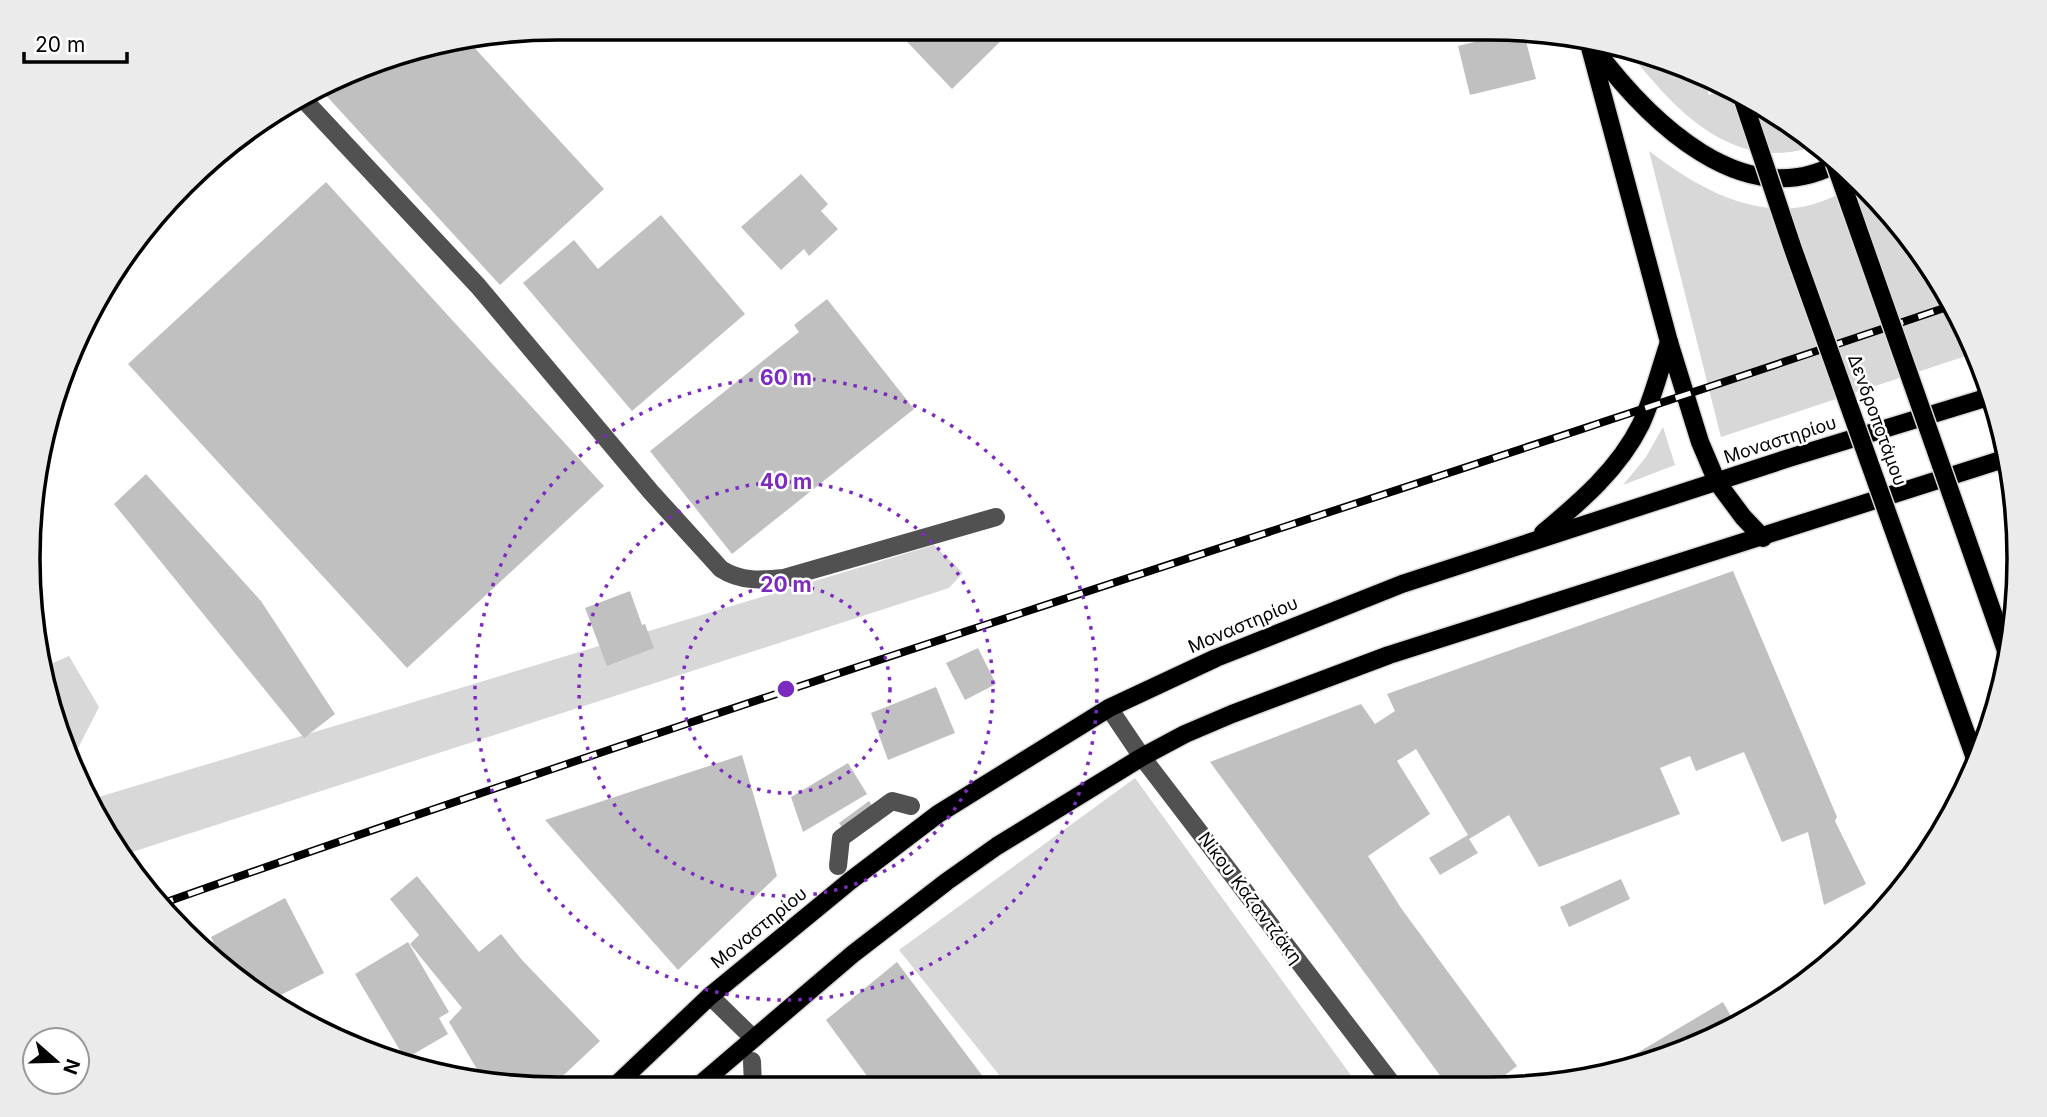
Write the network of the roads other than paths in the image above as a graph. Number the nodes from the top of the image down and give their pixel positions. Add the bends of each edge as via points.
1 (1591, 50) edge
2 (1597, 52) edge
3 (309, 105) edge
4 (1746, 109) edge
5 (1829, 168) edge
6 (1840, 178) edge
7 (1669, 342) junction
8 (1981, 399) edge
9 (1998, 461) edge
10 (1717, 482) junction
11 (996, 517) dead end
12 (1536, 538) junction
13 (1763, 538) junction
14 (2001, 635) edge
15 (1109, 708) junction
16 (1971, 747) edge
17 (1142, 757) junction
18 (911, 806) dead end
19 (838, 866) dead end
20 (710, 996) junction
21 (753, 1038) junction
22 (752, 1061) dead end
23 (625, 1077) edge
24 (708, 1077) edge
25 (753, 1077) edge
26 (1387, 1077) edge

1 - 7 main road
2 - 5 main road via 1633,96 1705,155 1753,175 1785,179
3 - 11 street via 478,286 651,492 734,578 785,578
4 - 16 main road, Δενδροποτάμου, bridge
6 - 14 main road, bridge
7 - 10 main road
7 - 12 main road via 1648,408 1628,446 1589,492
8 - 10 main road, Μοναστηρίου
9 - 13 main road
10 - 12 main road, Μοναστηρίου
10 - 13 main road
12 - 15 main road, Μοναστηρίου via 1300,624
13 - 17 main road via 1389,655 1232,714
15 - 17 street, Νίκου Καζαντζάκη
15 - 20 main road, Μοναστηρίου via 938,814
17 - 21 main road via 946,882
17 - 26 street, Νίκου Καζαντζάκη
18 - 19 street via 892,801 841,838
20 - 21 street
20 - 23 main road, Μοναστηρίου
21 - 24 main road
22 - 25 street

